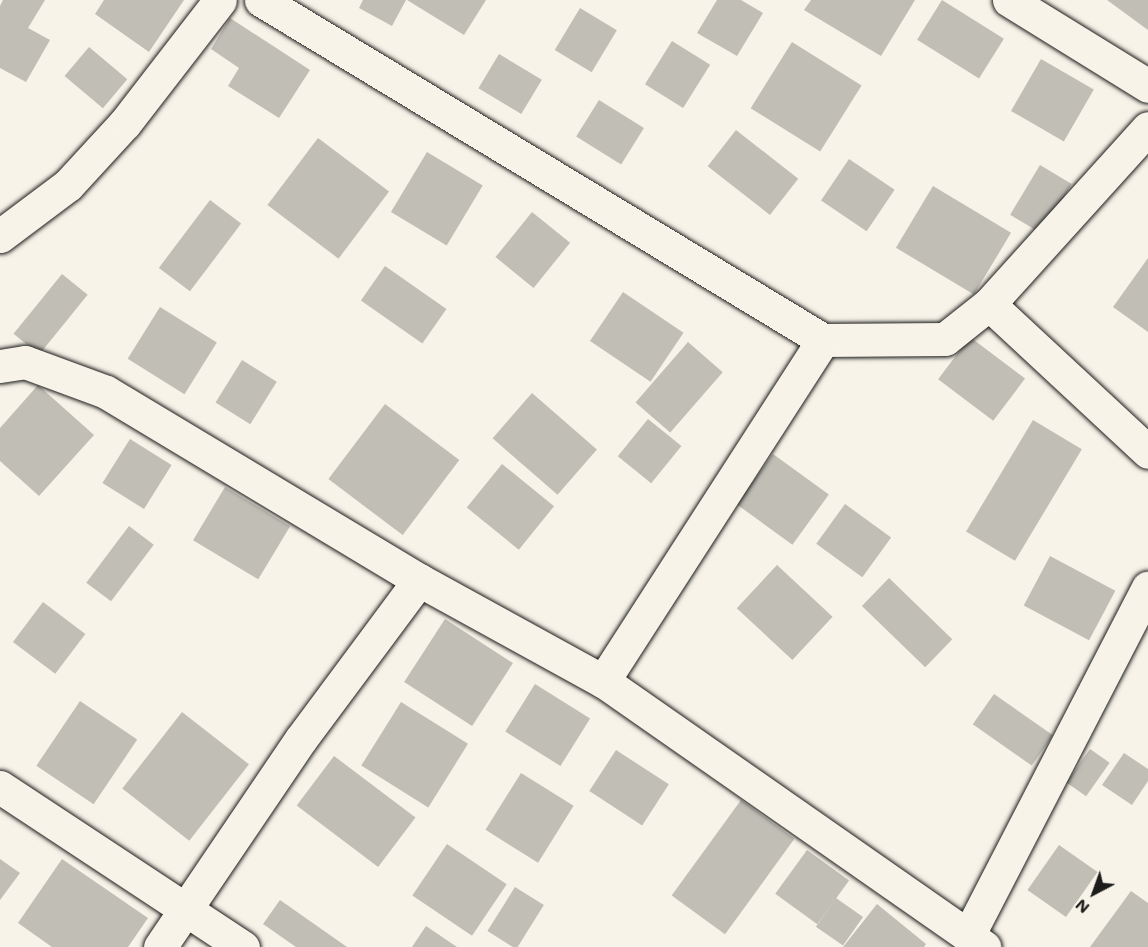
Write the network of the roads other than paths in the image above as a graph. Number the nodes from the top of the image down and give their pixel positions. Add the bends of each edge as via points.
1 (220, 0) edge
2 (261, 0) edge
3 (1009, 0) edge
4 (1148, 86) edge
5 (1148, 128) edge
6 (0, 236) edge
7 (989, 304) junction
8 (823, 340) junction
9 (0, 341) edge
10 (13, 364) edge
11 (1148, 452) edge
12 (419, 580) junction
13 (1148, 588) edge
14 (603, 681) junction
15 (0, 787) edge
16 (184, 909) junction
17 (976, 941) edge
18 (160, 947) edge
19 (243, 947) edge

1 - 6 street via 109,141 68,185
2 - 8 street
3 - 4 street
5 - 7 street
7 - 8 street via 945,339
7 - 11 street
8 - 14 street
9 - 10 street
10 - 12 street via 106,392
12 - 14 street
12 - 16 street via 300,739
13 - 17 street
14 - 17 street
15 - 16 street
16 - 18 street
16 - 19 street

